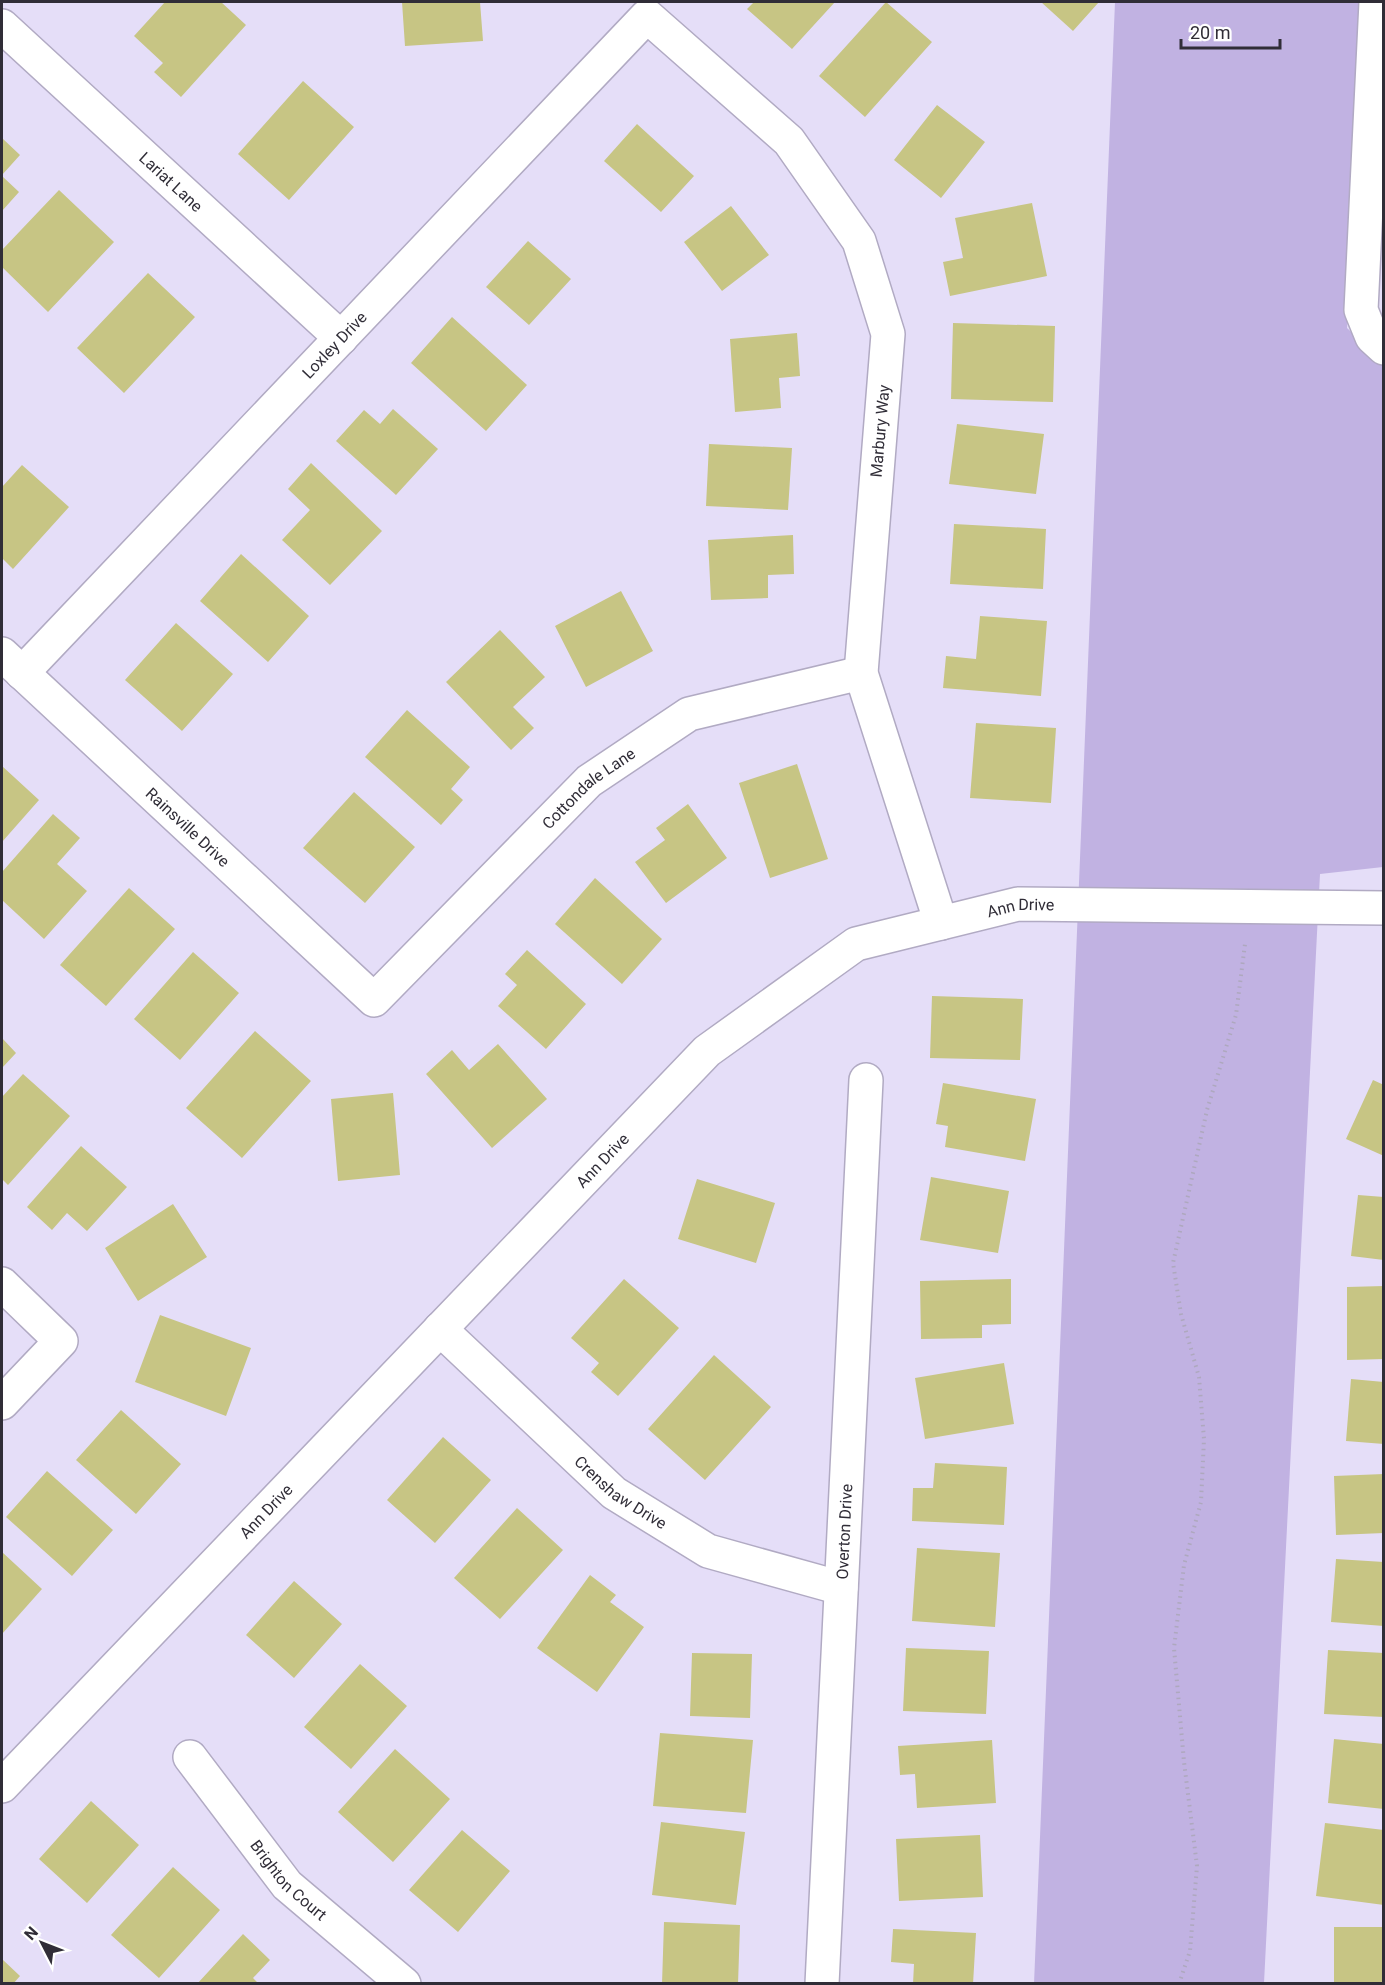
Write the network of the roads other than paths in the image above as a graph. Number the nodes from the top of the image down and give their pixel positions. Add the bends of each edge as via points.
1 (1376, 2) edge
2 (647, 16) joint
3 (2, 26) edge
4 (341, 338) junction
5 (1383, 348) edge
6 (12, 663) edge
7 (861, 673) junction
8 (1383, 908) edge
9 (940, 923) junction
10 (374, 1000) joint
11 (866, 1080) dead end
12 (2, 1284) edge
13 (440, 1329) junction
14 (2, 1403) edge
15 (841, 1587) junction
16 (190, 1757) dead end
17 (2, 1786) edge
18 (404, 1983) edge
19 (822, 1983) edge

1 - 5 street via 1360,310 1372,337
2 - 4 street, Loxley Drive
2 - 7 street, Marbury Way via 789,141 859,241 888,334
3 - 4 street, Lariat Lane
4 - 6 street, Loxley Drive
6 - 10 street, Rainsville Drive
7 - 9 street, Marbury Way
7 - 10 street, Cottondale Lane via 688,714 589,781
8 - 9 street, Ann Drive via 1018,904
9 - 13 street, Ann Drive via 856,944 707,1051
11 - 15 street, Overton Drive
12 - 14 street via 61,1341
13 - 15 street, Crenshaw Drive via 614,1493 708,1551
13 - 17 street, Ann Drive
15 - 19 street, Overton Drive
16 - 18 street, Brighton Court via 287,1885

